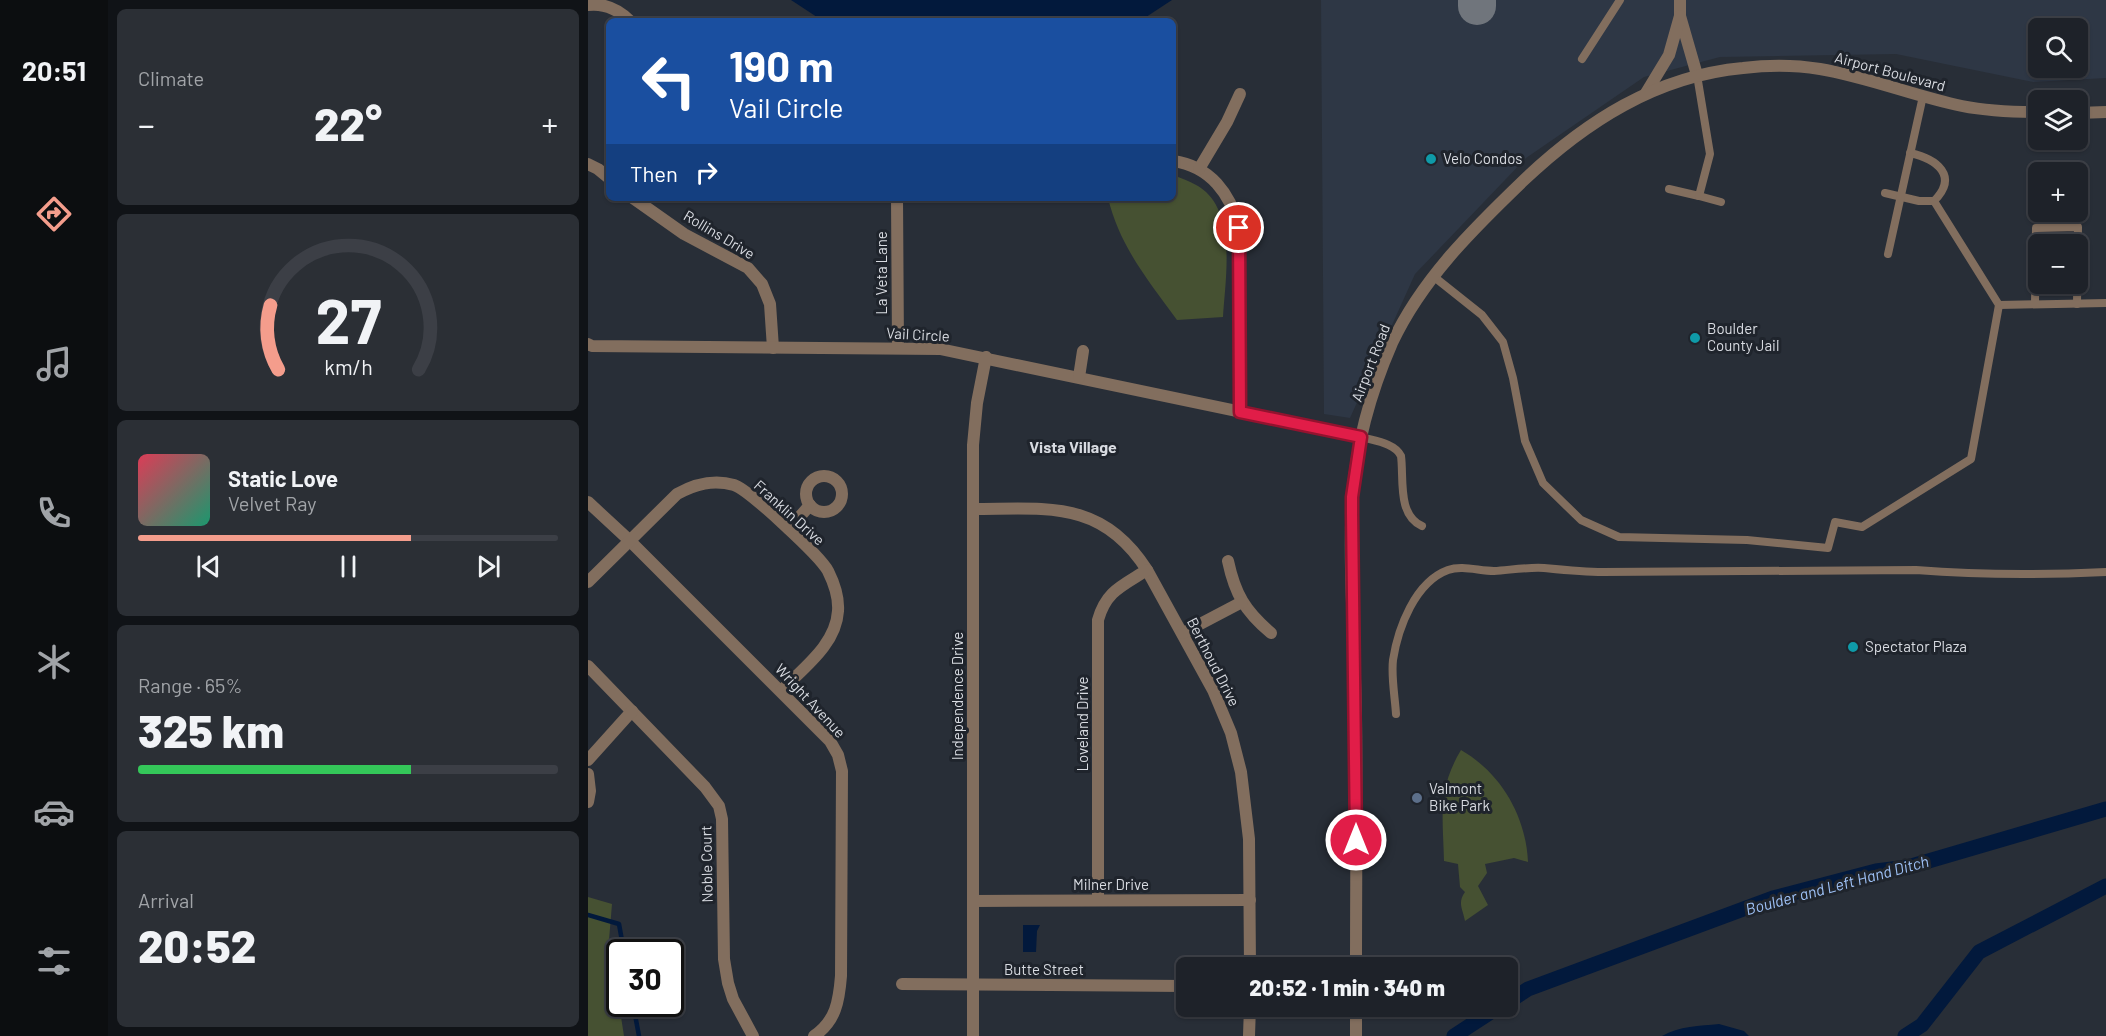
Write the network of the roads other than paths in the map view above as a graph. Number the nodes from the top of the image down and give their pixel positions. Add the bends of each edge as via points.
1 (1620, 0) edge
2 (1680, 0) edge
3 (588, 5) edge
4 (1680, 16) junction
5 (626, 18) edge
6 (1582, 59) dead end
7 (1697, 75) junction
8 (1646, 93) junction
9 (1240, 94) dead end
10 (1923, 96) junction
11 (2028, 111) edge
12 (2106, 112) edge
13 (2088, 113) edge
14 (1910, 153) junction
15 (1176, 162) edge
16 (588, 164) edge
17 (1199, 170) junction
18 (606, 176) edge
19 (1669, 189) dead end
20 (1885, 193) dead end
21 (1699, 196) junction
22 (1901, 197) junction
23 (637, 201) edge
24 (897, 201) edge
25 (1934, 201) junction
26 (1721, 202) dead end
27 (1888, 254) dead end
28 (1433, 276) junction
29 (2106, 303) edge
30 (2035, 304) junction
31 (2078, 304) junction
32 (1999, 305) junction
33 (588, 344) edge
34 (773, 348) junction
35 (898, 348) junction
36 (1083, 351) dead end
37 (986, 357) junction
38 (1079, 377) junction
39 (1240, 412) junction
40 (1361, 437) junction
41 (588, 502) edge
42 (810, 505) dead end
43 (973, 509) junction
44 (1422, 525) dead end
45 (789, 529) junction
46 (629, 540) junction
47 (1228, 561) dead end
48 (1147, 570) junction
49 (2106, 572) edge
50 (588, 582) edge
51 (1242, 602) junction
52 (1183, 633) junction
53 (1271, 633) dead end
54 (588, 666) edge
55 (781, 691) junction
56 (632, 711) junction
57 (1396, 714) dead end
58 (588, 760) edge
59 (588, 774) edge
60 (588, 802) edge
61 (1098, 900) junction
62 (1250, 900) junction
63 (973, 901) junction
64 (1250, 957) edge
65 (1356, 957) edge
66 (902, 984) dead end
67 (971, 984) junction
68 (1176, 986) edge
69 (1250, 1017) edge
70 (1356, 1017) edge
71 (753, 1036) edge
72 (814, 1036) edge
73 (973, 1036) edge
74 (1249, 1036) edge
75 (1356, 1036) edge

1 - 6 lane
2 - 4 street, Airport Road
3 - 5 street via 613,8
4 - 7 street, Airport Road
4 - 8 street, Airport Road via 1670,55
7 - 8 street, Airport Road
7 - 10 street, Airport Boulevard via 1744,67 1817,68
7 - 21 lane via 1710,154
8 - 28 street, Airport Road via 1560,147 1476,225
9 - 17 street
10 - 11 street, Airport Boulevard via 1984,109
10 - 14 lane
12 - 13 street
14 - 22 lane
14 - 25 lane via 1927,157 1942,170 1943,192
15 - 17 street
16 - 18 street
17 - 39 street via 1226,193 1239,228
19 - 21 lane
20 - 22 lane
21 - 26 lane
22 - 25 lane
22 - 27 lane
23 - 34 street, Rollins Drive via 684,234 748,268 762,284 770,304
24 - 35 street, La Veta Lane
25 - 32 lane
28 - 32 lane via 1482,315 1503,342 1525,441 1543,483 1581,520 1619,537 1748,540 1828,548 1835,522 1862,527 1971,459
28 - 40 street, Airport Road via 1393,342
29 - 31 lane
30 - 31 lane
30 - 31 lane via 2036,228 2078,227
30 - 32 lane
33 - 34 street, Vail Circle
34 - 35 street, Vail Circle
35 - 37 street, Vail Circle via 940,349
36 - 38 street
37 - 38 street, Vail Circle
37 - 43 street, Independence Drive via 973,445
38 - 39 street, Vail Circle
39 - 40 street, Vail Circle
40 - 44 lane via 1398,450 1408,516
40 - 65 street, Airport Road via 1352,497
41 - 46 street, Wright Avenue
42 - 45 street
43 - 48 street, Berthoud Drive via 1052,509 1082,515 1122,538
43 - 63 street, Independence Drive
45 - 46 street, Franklin Drive via 736,486 714,482 691,486 677,494
45 - 55 street, Franklin Drive via 829,572 838,612 826,644
46 - 50 street, Franklin Drive
46 - 55 street, Wright Avenue
47 - 51 street
48 - 52 street, Berthoud Drive
48 - 61 street, Loveland Drive via 1111,594 1102,604 1098,620
49 - 57 lane via 1449,569 1431,580 1415,598 1400,631 1393,661
51 - 52 street
51 - 53 street
52 - 62 street, Berthoud Drive via 1213,690 1241,772 1249,838
54 - 56 street, Noble Court
55 - 72 street, Wright Avenue via 831,741 842,771 841,976 832,1019
56 - 58 street
56 - 71 street, Noble Court via 705,786 718,806 722,819 724,959 733,999
59 - 60 street
61 - 62 street, Milner Drive
61 - 63 street, Milner Drive
62 - 64 street, Berthoud Drive
63 - 67 street, Independence Drive
66 - 67 street, Butte Street
67 - 68 street, Butte Street
67 - 73 street, Independence Drive
69 - 74 street
70 - 75 street

